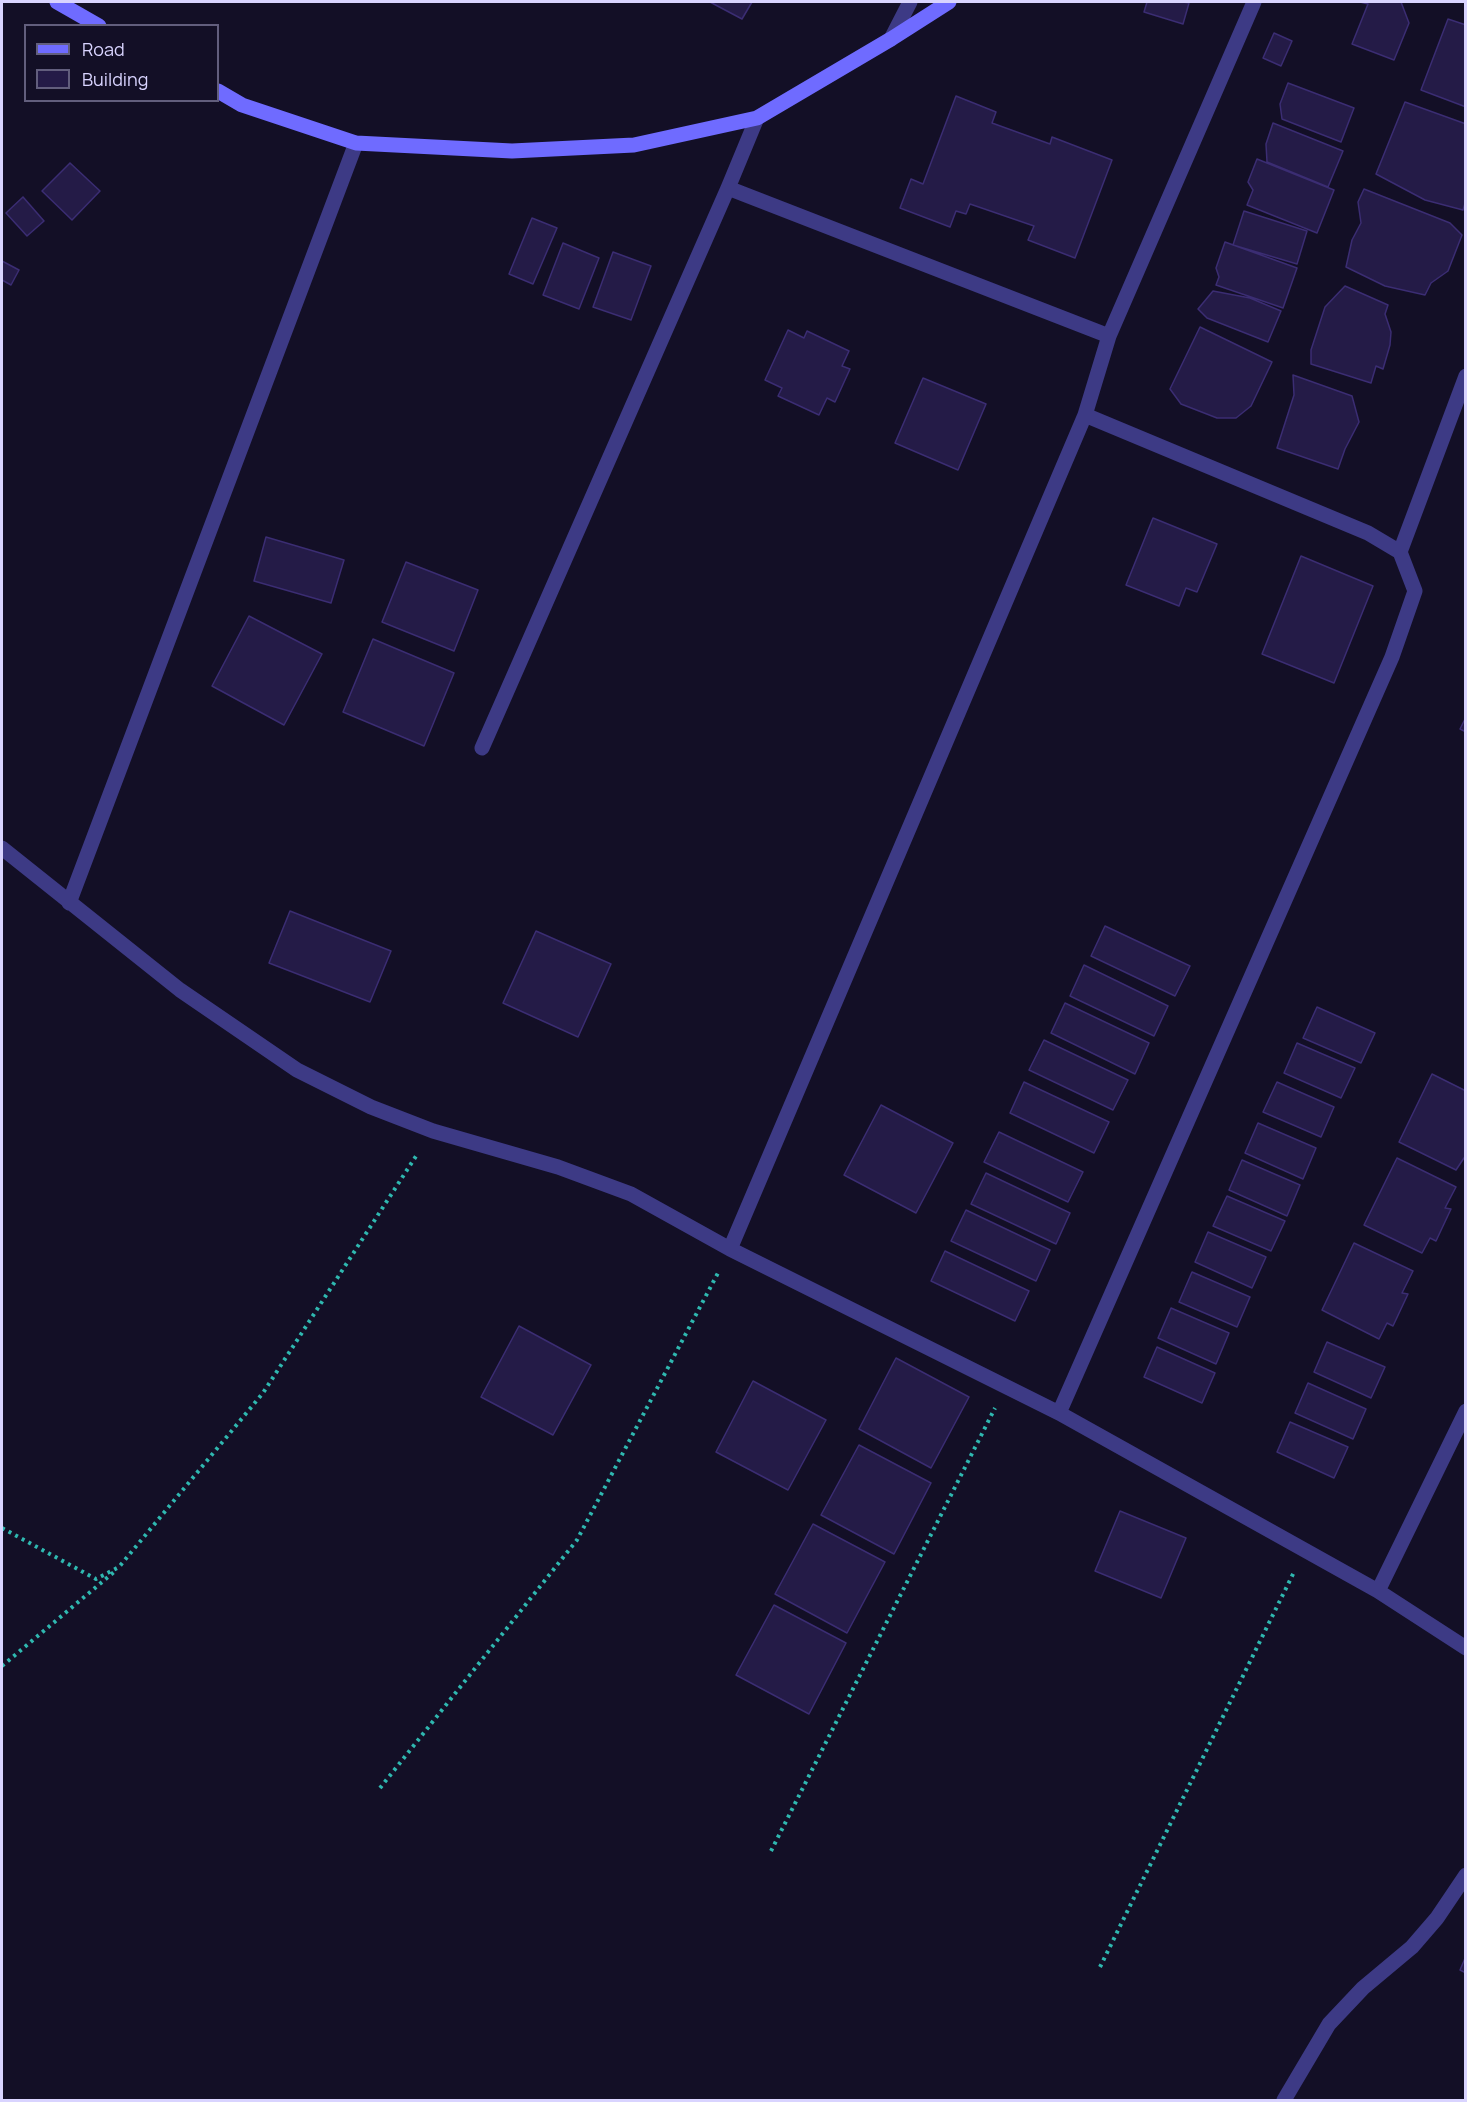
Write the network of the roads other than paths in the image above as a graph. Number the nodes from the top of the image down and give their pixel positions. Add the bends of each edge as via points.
1 (57, 2) edge
2 (910, 2) edge
3 (950, 2) edge
4 (1254, 2) edge
5 (96, 24) edge
6 (891, 39) junction
7 (219, 92) edge
8 (756, 118) junction
9 (356, 143) junction
10 (728, 188) junction
11 (1109, 336) junction
12 (1466, 376) edge
13 (1085, 415) junction
14 (1400, 552) junction
15 (482, 748) dead end
16 (2, 848) edge
17 (69, 903) junction
18 (730, 1249) junction
19 (1466, 1411) edge
20 (1059, 1413) junction
21 (1378, 1591) junction
22 (1466, 1648) edge
23 (1466, 1875) edge
24 (1284, 2100) edge

1 - 5 street
2 - 6 street
3 - 6 street
4 - 11 street
6 - 8 street
7 - 9 street via 242,105
8 - 9 street via 634,145 512,151
8 - 10 street
9 - 17 street
10 - 11 street
10 - 15 street
11 - 13 street
12 - 14 street
13 - 14 street via 1368,533
13 - 18 street
14 - 20 street via 1415,591 1392,657
16 - 17 street
17 - 18 street via 180,990 297,1070 371,1107 433,1131 558,1167 631,1194
18 - 20 street
19 - 21 street
20 - 21 street
21 - 22 street
23 - 24 street via 1412,1947 1363,1988 1329,2024

